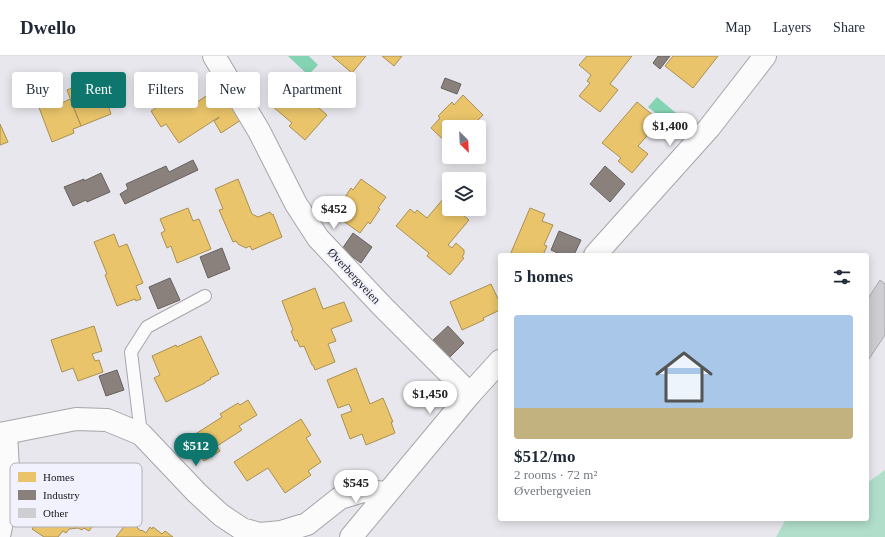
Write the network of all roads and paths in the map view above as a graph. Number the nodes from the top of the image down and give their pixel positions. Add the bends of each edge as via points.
1 (214, 56) edge
2 (765, 56) edge
3 (597, 253) edge
4 (205, 296) dead end
5 (498, 363) edge
6 (470, 394) junction
7 (3, 434) edge
8 (141, 434) junction
9 (387, 493) junction
10 (0, 532) edge
11 (350, 537) edge

1 - 6 street, Øverbergveien via 259,131 296,204 318,238
2 - 3 street via 710,128
4 - 8 lane via 147,327 131,352
5 - 6 street
6 - 9 street
7 - 8 street via 76,419 107,420
7 - 10 street via 9,485
8 - 9 street via 221,515 242,529 260,534 281,532 307,524 340,498 363,490
9 - 11 street

